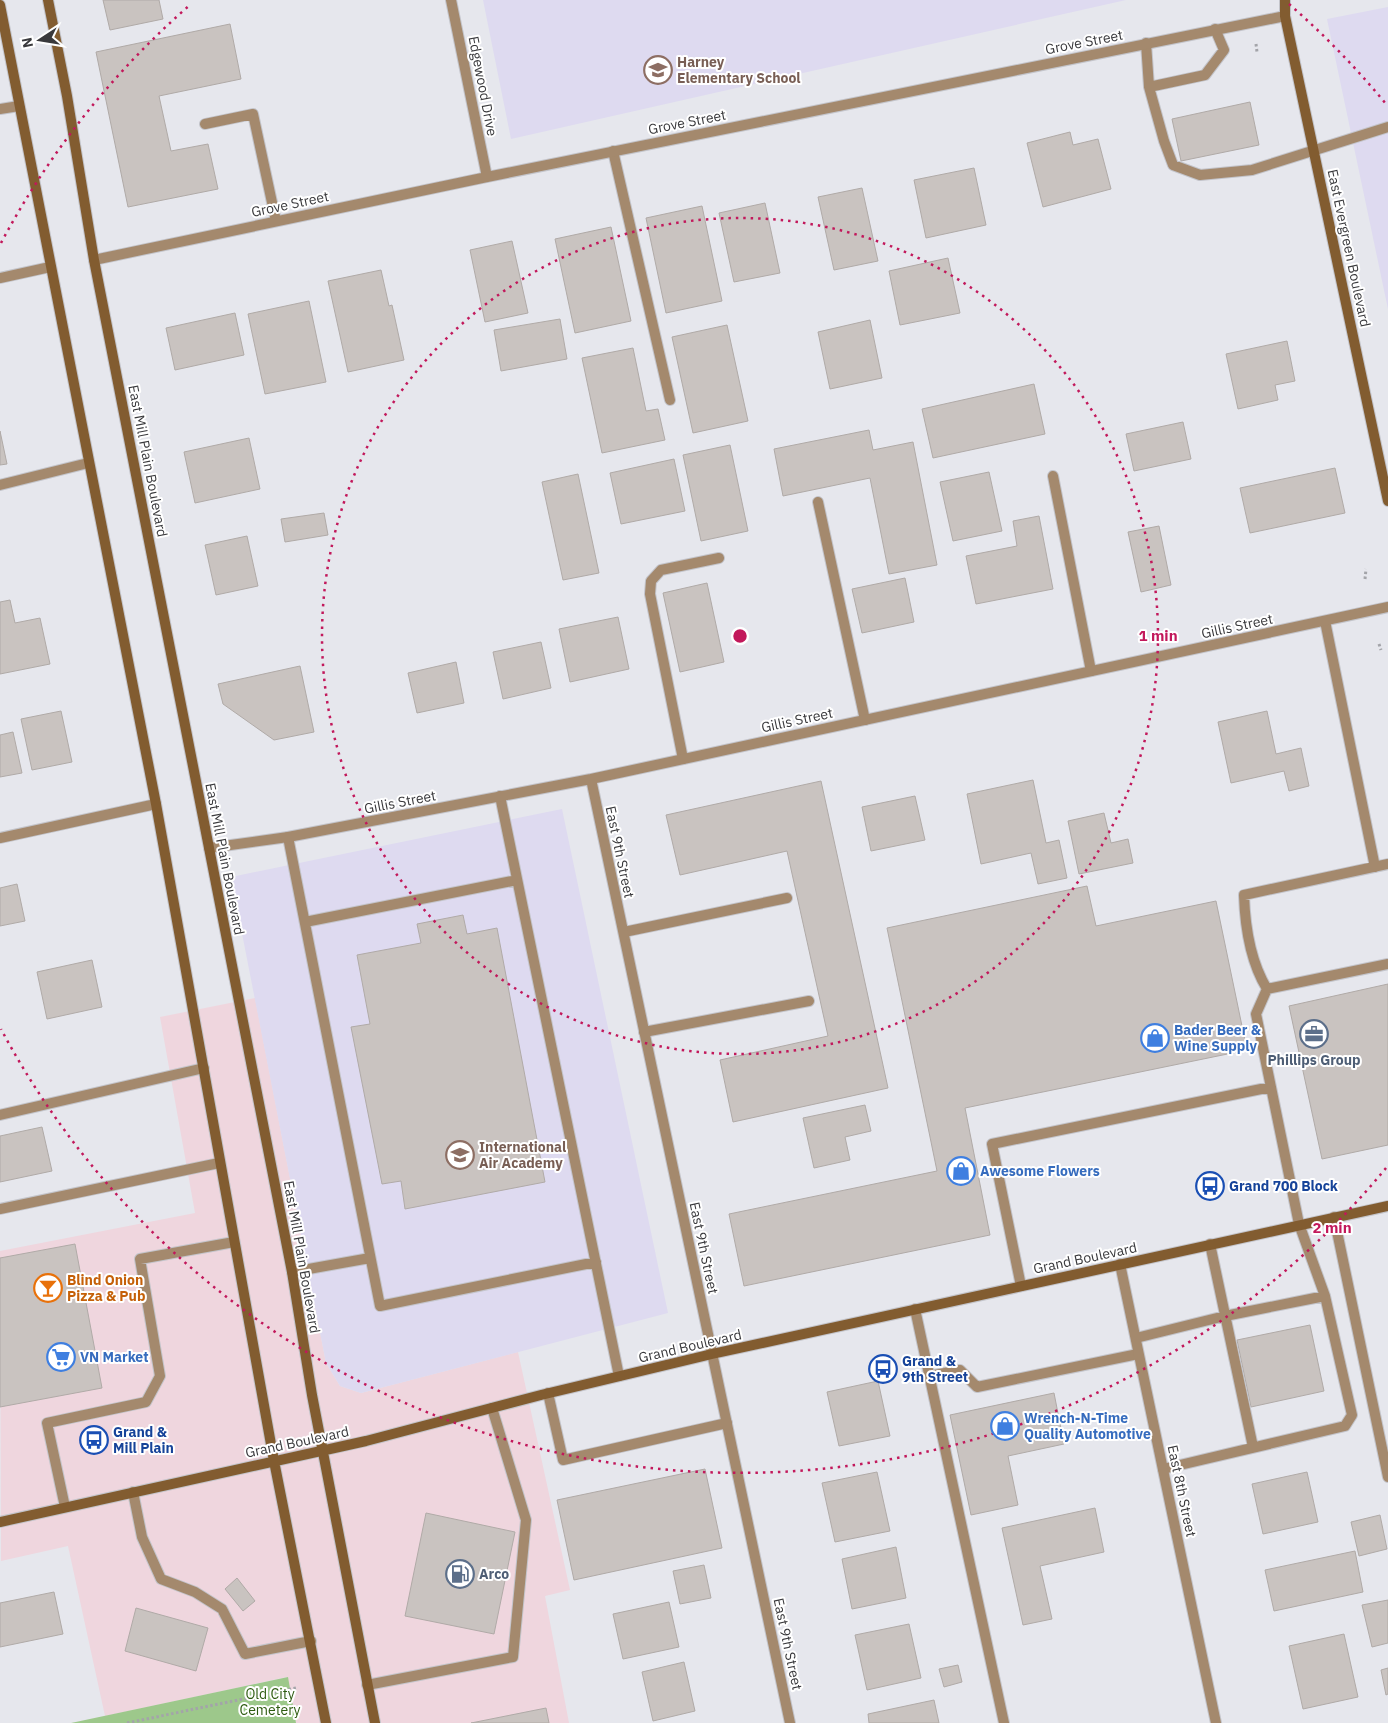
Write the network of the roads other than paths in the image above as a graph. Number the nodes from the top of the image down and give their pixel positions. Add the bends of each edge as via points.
1 (48, 0) edge
2 (452, 0) edge
3 (1285, 0) edge
4 (0, 5) edge
5 (1286, 16) junction
6 (1215, 30) junction
7 (1146, 43) junction
8 (1149, 87) junction
9 (19, 106) junction
10 (0, 109) edge
11 (205, 124) dead end
12 (1388, 127) edge
13 (1315, 150) junction
14 (613, 151) junction
15 (487, 177) junction
16 (276, 221) junction
17 (94, 260) junction
18 (50, 267) junction
19 (0, 278) edge
20 (670, 400) dead end
21 (88, 463) junction
22 (1053, 476) dead end
23 (0, 485) edge
24 (1388, 501) edge
25 (818, 502) dead end
26 (719, 558) dead end
27 (1388, 607) edge
28 (1325, 622) junction
29 (1092, 671) junction
30 (865, 720) junction
31 (683, 759) junction
32 (591, 779) junction
33 (500, 796) junction
34 (156, 804) junction
35 (288, 837) junction
36 (0, 838) edge
37 (209, 848) junction
38 (1388, 864) edge
39 (1375, 867) junction
40 (517, 880) junction
41 (787, 898) dead end
42 (305, 922) junction
43 (624, 932) junction
44 (1388, 964) edge
45 (1267, 989) junction
46 (808, 1000) dead end
47 (644, 1032) junction
48 (204, 1068) junction
49 (1271, 1087) junction
50 (0, 1116) edge
51 (219, 1162) junction
52 (1388, 1206) edge
53 (0, 1209) edge
54 (1334, 1217) junction
55 (1299, 1224) junction
56 (234, 1242) junction
57 (1210, 1244) junction
58 (370, 1258) junction
59 (596, 1262) junction
60 (1120, 1264) junction
61 (292, 1272) junction
62 (1021, 1286) junction
63 (1325, 1296) junction
64 (915, 1309) junction
65 (1225, 1316) junction
66 (1136, 1338) junction
67 (712, 1354) junction
68 (1138, 1354) junction
69 (619, 1376) junction
70 (930, 1376) junction
71 (548, 1393) junction
72 (492, 1408) junction
73 (727, 1423) junction
74 (1253, 1447) junction
75 (322, 1451) junction
76 (274, 1461) junction
77 (1163, 1469) junction
78 (1388, 1477) edge
79 (133, 1492) junction
80 (65, 1507) junction
81 (0, 1522) edge
82 (311, 1641) junction
83 (367, 1685) junction
84 (326, 1723) edge
85 (375, 1723) edge
86 (790, 1723) edge
87 (1004, 1723) edge
88 (1216, 1723) edge

1 - 17 main road, East Mill Plain Boulevard
2 - 15 street, Edgewood Drive
3 - 5 main road, East Evergreen Boulevard
4 - 9 main road
5 - 6 street, Grove Street
5 - 13 main road, East Evergreen Boulevard
6 - 7 street, Grove Street
6 - 8 street via 1224,50 1205,76
7 - 8 street
7 - 14 street, Grove Street
8 - 13 street via 1173,165 1200,175 1252,170
9 - 10 street
9 - 18 main road
11 - 16 street via 254,114
12 - 13 street
13 - 24 main road, East Evergreen Boulevard
14 - 15 street, Grove Street
14 - 20 street
15 - 16 street, Grove Street
16 - 17 street, Grove Street
17 - 37 main road, East Mill Plain Boulevard
18 - 19 street
18 - 21 main road
21 - 23 street
21 - 34 main road
22 - 29 street
25 - 30 street
26 - 31 street via 661,570 651,581 650,594
27 - 28 street, Gillis Street
28 - 29 street, Gillis Street
28 - 39 street
29 - 30 street, Gillis Street
30 - 31 street, Gillis Street
31 - 32 street, Gillis Street
32 - 33 street, Gillis Street
32 - 43 street, East 9th Street
33 - 35 street, Gillis Street
33 - 40 street
34 - 36 street
34 - 48 main road
35 - 37 street, Gillis Street
35 - 42 street
37 - 61 main road, East Mill Plain Boulevard
38 - 39 street
39 - 45 street via 1244,895 1251,951 1258,975
40 - 42 street
40 - 59 street
41 - 43 street
42 - 58 street
43 - 47 street, East 9th Street
44 - 45 street
45 - 49 street via 1256,1014
46 - 47 street
47 - 67 street, East 9th Street
48 - 50 street
48 - 51 main road
49 - 55 street
49 - 62 street via 992,1144
51 - 53 street
51 - 56 main road
52 - 54 main road, Grand Boulevard
54 - 55 main road, Grand Boulevard
54 - 78 street
55 - 57 main road, Grand Boulevard
55 - 63 street
56 - 76 main road
56 - 80 street via 140,1259 160,1376 146,1402 47,1423
57 - 60 main road, Grand Boulevard
57 - 65 street
58 - 59 street via 380,1306
58 - 61 street
59 - 69 street
60 - 62 main road, Grand Boulevard
60 - 66 street, East 8th Street
61 - 75 main road, East Mill Plain Boulevard
62 - 64 main road, Grand Boulevard
63 - 65 street
63 - 74 street via 1352,1415 1345,1426
64 - 67 main road, Grand Boulevard
64 - 70 street
65 - 66 street
65 - 74 street
66 - 68 street, East 8th Street
67 - 69 main road, Grand Boulevard
67 - 73 street, East 9th Street
68 - 70 street via 977,1387 960,1370
68 - 77 street, East 8th Street
69 - 71 main road, Grand Boulevard
70 - 87 street
71 - 72 main road, Grand Boulevard
71 - 73 street via 564,1460
72 - 75 main road, Grand Boulevard
72 - 83 street via 526,1520 513,1657
73 - 86 street, East 9th Street
74 - 77 street
75 - 76 main road, Grand Boulevard
75 - 83 main road, East Mill Plain Boulevard
76 - 79 main road, Grand Boulevard
76 - 82 main road
77 - 88 street, East 8th Street
79 - 80 main road, Grand Boulevard
79 - 82 street via 142,1537 162,1579 195,1592 222,1609 245,1654
80 - 81 main road, Grand Boulevard
82 - 84 main road
83 - 85 main road, East Mill Plain Boulevard

